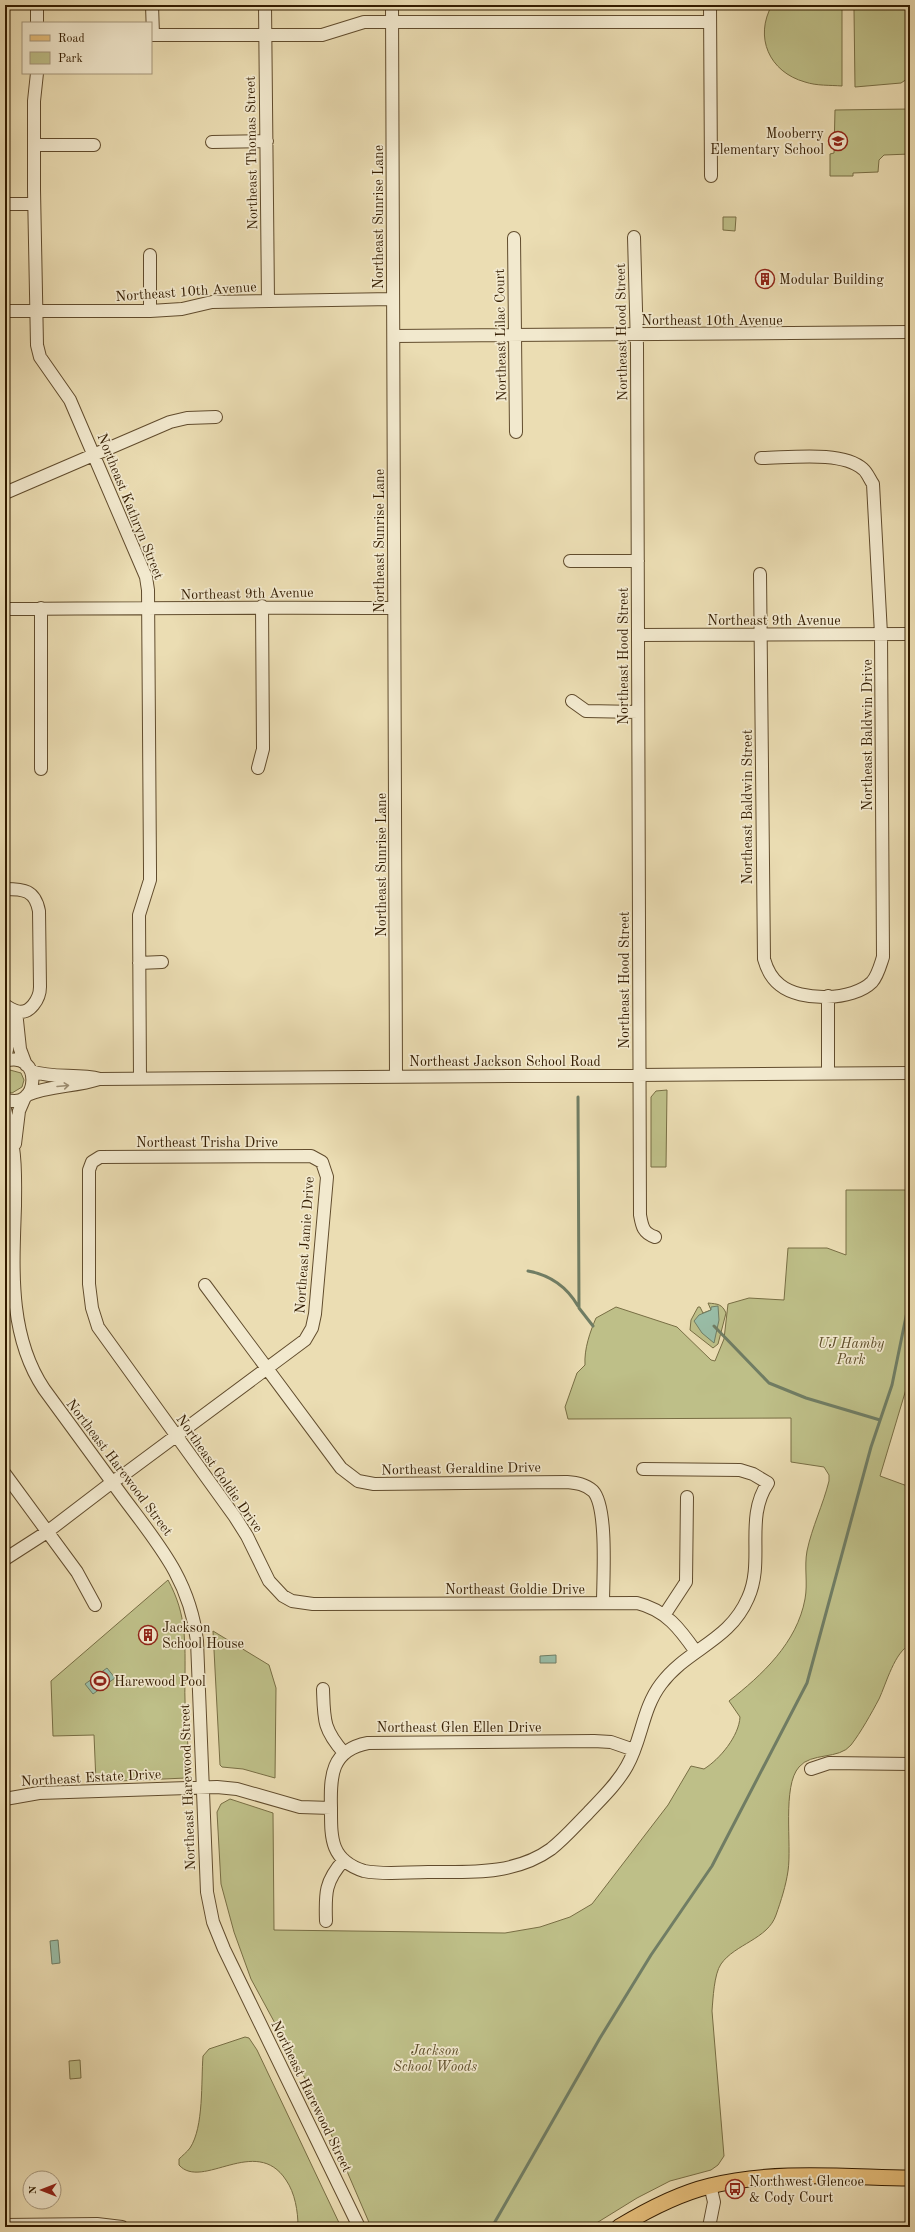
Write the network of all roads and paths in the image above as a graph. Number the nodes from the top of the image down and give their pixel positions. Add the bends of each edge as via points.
1 (37, 5) edge
2 (152, 5) edge
3 (265, 5) edge
4 (392, 5) edge
5 (710, 5) edge
6 (37, 22) edge
7 (710, 22) junction
8 (392, 23) junction
9 (265, 34) junction
10 (152, 35) edge
11 (38, 74) edge
12 (267, 141) junction
13 (212, 142) dead end
14 (35, 145) junction
15 (94, 145) dead end
16 (711, 176) dead end
17 (5, 204) edge
18 (34, 204) junction
19 (634, 237) dead end
20 (514, 238) dead end
21 (150, 255) dead end
22 (393, 299) junction
23 (268, 301) junction
24 (5, 311) edge
25 (35, 311) junction
26 (150, 311) junction
27 (910, 332) edge
28 (636, 335) junction
29 (394, 336) junction
30 (515, 336) junction
31 (216, 417) dead end
32 (516, 432) dead end
33 (94, 455) junction
34 (760, 458) dead end
35 (5, 493) edge
36 (570, 561) dead end
37 (638, 561) junction
38 (760, 574) dead end
39 (262, 606) junction
40 (41, 608) junction
41 (394, 608) junction
42 (5, 609) edge
43 (149, 609) junction
44 (881, 634) junction
45 (910, 634) edge
46 (638, 635) junction
47 (762, 635) junction
48 (572, 701) dead end
49 (638, 712) junction
50 (258, 768) dead end
51 (41, 769) dead end
52 (5, 889) edge
53 (162, 962) dead end
54 (139, 963) junction
55 (828, 996) junction
56 (5, 1005) edge
57 (16, 1011) junction
58 (5, 1057) edge
59 (5, 1061) edge
60 (28, 1068) junction
61 (828, 1073) junction
62 (910, 1073) edge
63 (639, 1075) junction
64 (396, 1077) junction
65 (140, 1078) junction
66 (100, 1079) junction
67 (26, 1096) junction
68 (5, 1100) edge
69 (5, 1109) edge
70 (13, 1149) junction
71 (92, 1162) joint
72 (322, 1162) joint
73 (10, 1235) edge
74 (654, 1237) dead end
75 (205, 1285) dead end
76 (267, 1369) junction
77 (176, 1436) junction
78 (644, 1469) dead end
79 (5, 1474) edge
80 (112, 1482) junction
81 (687, 1497) dead end
82 (48, 1532) junction
83 (5, 1559) edge
84 (603, 1604) junction
85 (95, 1605) dead end
86 (664, 1614) junction
87 (696, 1652) junction
88 (323, 1689) dead end
89 (634, 1750) junction
90 (344, 1753) junction
91 (910, 1764) edge
92 (810, 1769) dead end
93 (202, 1787) junction
94 (5, 1799) edge
95 (330, 1808) junction
96 (344, 1860) junction
97 (326, 1921) dead end
98 (910, 2178) edge
99 (710, 2186) junction
100 (5, 2225) edge
101 (85, 2226) edge
102 (122, 2227) edge
103 (359, 2227) edge
104 (619, 2227) edge
105 (708, 2227) edge

1 - 6 street
2 - 10 street
3 - 9 street, Northeast Thomas Street
4 - 8 street, Northeast Sunrise Lane
5 - 7 street
7 - 8 street
7 - 16 street
8 - 9 street via 352,24 322,35
8 - 22 street, Northeast Sunrise Lane
9 - 10 street
9 - 12 street, Northeast Thomas Street
11 - 14 street, Northeast Kathryn Street via 34,101
12 - 13 street
12 - 23 street, Northeast Thomas Street
14 - 15 street
14 - 18 street, Northeast Kathryn Street
17 - 18 street
18 - 25 street, Northeast Kathryn Street
19 - 28 street, Northeast Hood Street
20 - 30 street, Northeast Lilac Court
21 - 26 street
22 - 23 street, Northeast 10th Avenue
22 - 29 street, Northeast Sunrise Lane
23 - 26 street, Northeast 10th Avenue via 212,302 182,309
24 - 25 street, Northeast 10th Avenue
25 - 26 street, Northeast 10th Avenue
25 - 33 street, Northeast Kathryn Street via 35,335 40,357 70,400
27 - 28 street, Northeast 10th Avenue
28 - 30 street, Northeast 10th Avenue
28 - 37 street, Northeast Hood Street
29 - 30 street, Northeast 10th Avenue
29 - 41 street, Northeast Sunrise Lane
30 - 32 street, Northeast Lilac Court
31 - 33 street via 187,418 170,422
33 - 35 street
33 - 43 street, Northeast Kathryn Street via 146,577
34 - 44 street, Northeast Baldwin Drive via 835,458 850,461 863,469 873,484 875,500
36 - 37 street
37 - 46 street, Northeast Hood Street
38 - 47 street, Northeast Baldwin Street
39 - 41 street, Northeast 9th Avenue
39 - 43 street, Northeast 9th Avenue
39 - 50 street via 263,749
40 - 42 street, Northeast 9th Avenue
40 - 43 street, Northeast 9th Avenue
40 - 51 street
41 - 64 street, Northeast Sunrise Lane
43 - 54 street, Northeast Kathryn Street via 150,869 148,888 140,908
44 - 45 street, Northeast 9th Avenue
44 - 47 street, Northeast 9th Avenue
44 - 55 street, Northeast Baldwin Drive via 882,957 878,974 866,987 849,994
46 - 47 street, Northeast 9th Avenue
46 - 49 street, Northeast Hood Street
47 - 55 street, Northeast Baldwin Street via 764,960 773,978 789,991
48 - 49 street via 586,711
49 - 63 street, Northeast Hood Street
52 - 57 street via 29,892 37,901 39,911 38,998 27,1010
53 - 54 street
54 - 65 street, Northeast Kathryn Street
55 - 61 street
56 - 57 street
57 - 58 street via 10,1024
57 - 60 street via 20,1049
59 - 60 street, Northeast Jackson School Road via 18,1060
60 - 66 street, Northeast Jackson School Road via 48,1076 83,1075
60 - 67 street, Northeast Harewood Street via 33,1084
61 - 62 street, Northeast Jackson School Road
61 - 63 street, Northeast Jackson School Road
63 - 64 street, Northeast Jackson School Road
63 - 74 street, Northeast Hood Street via 640,1215 642,1228
64 - 65 street, Northeast Jackson School Road
65 - 66 street, Northeast Jackson School Road
67 -> 66 street, Northeast Jackson School Road via 48,1087 83,1084
67 - 68 street, Northeast Jackson School Road via 14,1101
67 - 70 street, Northeast Harewood Street via 19,1111
69 - 70 street, Northeast Harewood Street
70 - 73 street, Northeast Harewood Street
71 - 72 street, Northeast Trisha Drive via 100,1157 295,1156 311,1156
71 - 77 street, Northeast Goldie Drive via 89,1176 89,1284 95,1318 110,1345
72 - 76 street, Northeast Jamie Drive via 327,1177 312,1328 305,1340
73 - 80 street, Northeast Harewood Street via 19,1332 25,1352 44,1389
75 - 76 street, Northeast Geraldine Drive
76 - 77 street, Northeast Jamie Drive
76 - 84 street, Northeast Geraldine Drive via 341,1468 358,1481 374,1484 567,1482 582,1484 593,1491 600,1504 602,1518
77 - 80 street, Northeast Jamie Drive
77 - 84 street, Northeast Goldie Drive via 235,1516 269,1581 277,1591 292,1601 313,1604
78 - 87 street via 740,1470 754,1474 768,1483 761,1496 756,1516 754,1574 750,1593 740,1613 728,1628
79 - 82 street
80 - 82 street, Northeast Jamie Drive
80 - 93 street, Northeast Harewood Street via 168,1558 189,1602 197,1641
81 - 86 street via 686,1582
82 - 83 street, Northeast Jamie Drive
82 - 85 street via 77,1572
84 - 86 street, Northeast Goldie Drive via 637,1603
86 - 87 street, Northeast Goldie Drive via 681,1631
87 - 89 street via 675,1668 658,1688 646,1712
88 - 90 street via 325,1725 330,1736
89 - 90 street, Northeast Glen Ellen Drive via 611,1742 594,1741 387,1742 364,1743
89 - 96 street via 616,1782 575,1826 550,1849 525,1862 491,1870 368,1872 353,1867
90 - 95 street via 331,1777
91 - 92 street via 829,1763
93 - 94 street, Northeast Estate Drive via 39,1793
93 - 95 street, Northeast Estate Drive via 237,1789 300,1807
93 - 103 street, Northeast Harewood Street via 207,1892 219,1939
95 - 96 street via 331,1837 336,1852
96 - 97 street via 329,1880 325,1900
98 - 99 main road via 786,2177 748,2179
99 - 104 main road via 675,2197
99 - 105 street via 714,2202
100 - 101 street
101 - 102 street

